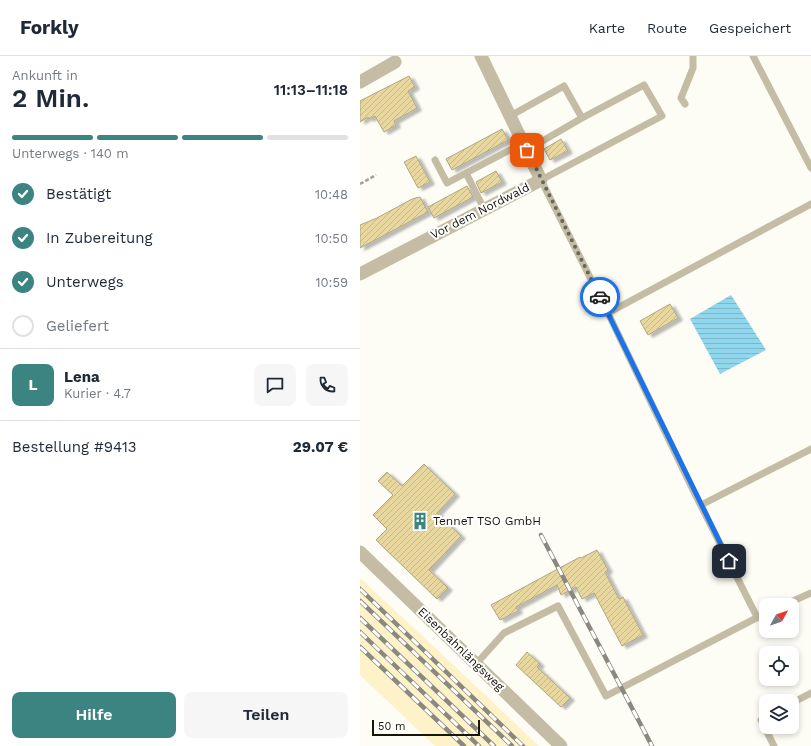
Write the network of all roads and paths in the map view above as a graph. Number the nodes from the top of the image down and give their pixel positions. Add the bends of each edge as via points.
1 (481, 56) edge
2 (693, 56) edge
3 (753, 56) edge
4 (394, 62) dead end
5 (360, 82) edge
6 (685, 104) dead end
7 (510, 116) junction
8 (582, 118) junction
9 (525, 146) junction
10 (435, 160) dead end
11 (811, 168) edge
12 (466, 173) junction
13 (376, 174) dead end
14 (541, 180) junction
15 (360, 184) edge
16 (811, 204) edge
17 (484, 209) junction
18 (360, 274) edge
19 (608, 313) junction
20 (811, 449) edge
21 (701, 505) junction
22 (360, 552) edge
23 (811, 593) edge
24 (799, 598) edge
25 (758, 617) joint
26 (476, 664) junction
27 (811, 693) edge
28 (799, 699) edge
29 (768, 734) edge
30 (561, 746) edge
31 (774, 746) edge

1 - 7 street, Vor dem Nordwald
2 - 6 lane via 693,68 681,98
3 - 11 lane
4 - 5 street
7 - 8 lane via 564,86
7 - 9 street, Vor dem Nordwald
8 - 9 lane
8 - 14 lane via 644,85 662,116
9 - 12 lane
9 - 14 street, Vor dem Nordwald
10 - 12 lane via 447,183
12 - 17 lane
13 - 15 path
14 - 17 street, Vor dem Nordwald
14 - 19 lane
16 - 19 lane
17 - 18 street, Vor dem Nordwald
19 - 21 lane
20 - 21 lane
21 - 25 lane
22 - 26 street, Eisenbahnlängsweg
23 - 24 lane
25 - 26 lane via 606,696 558,606 504,634
26 - 30 street, Eisenbahnlängsweg
27 - 28 lane
29 - 31 lane

